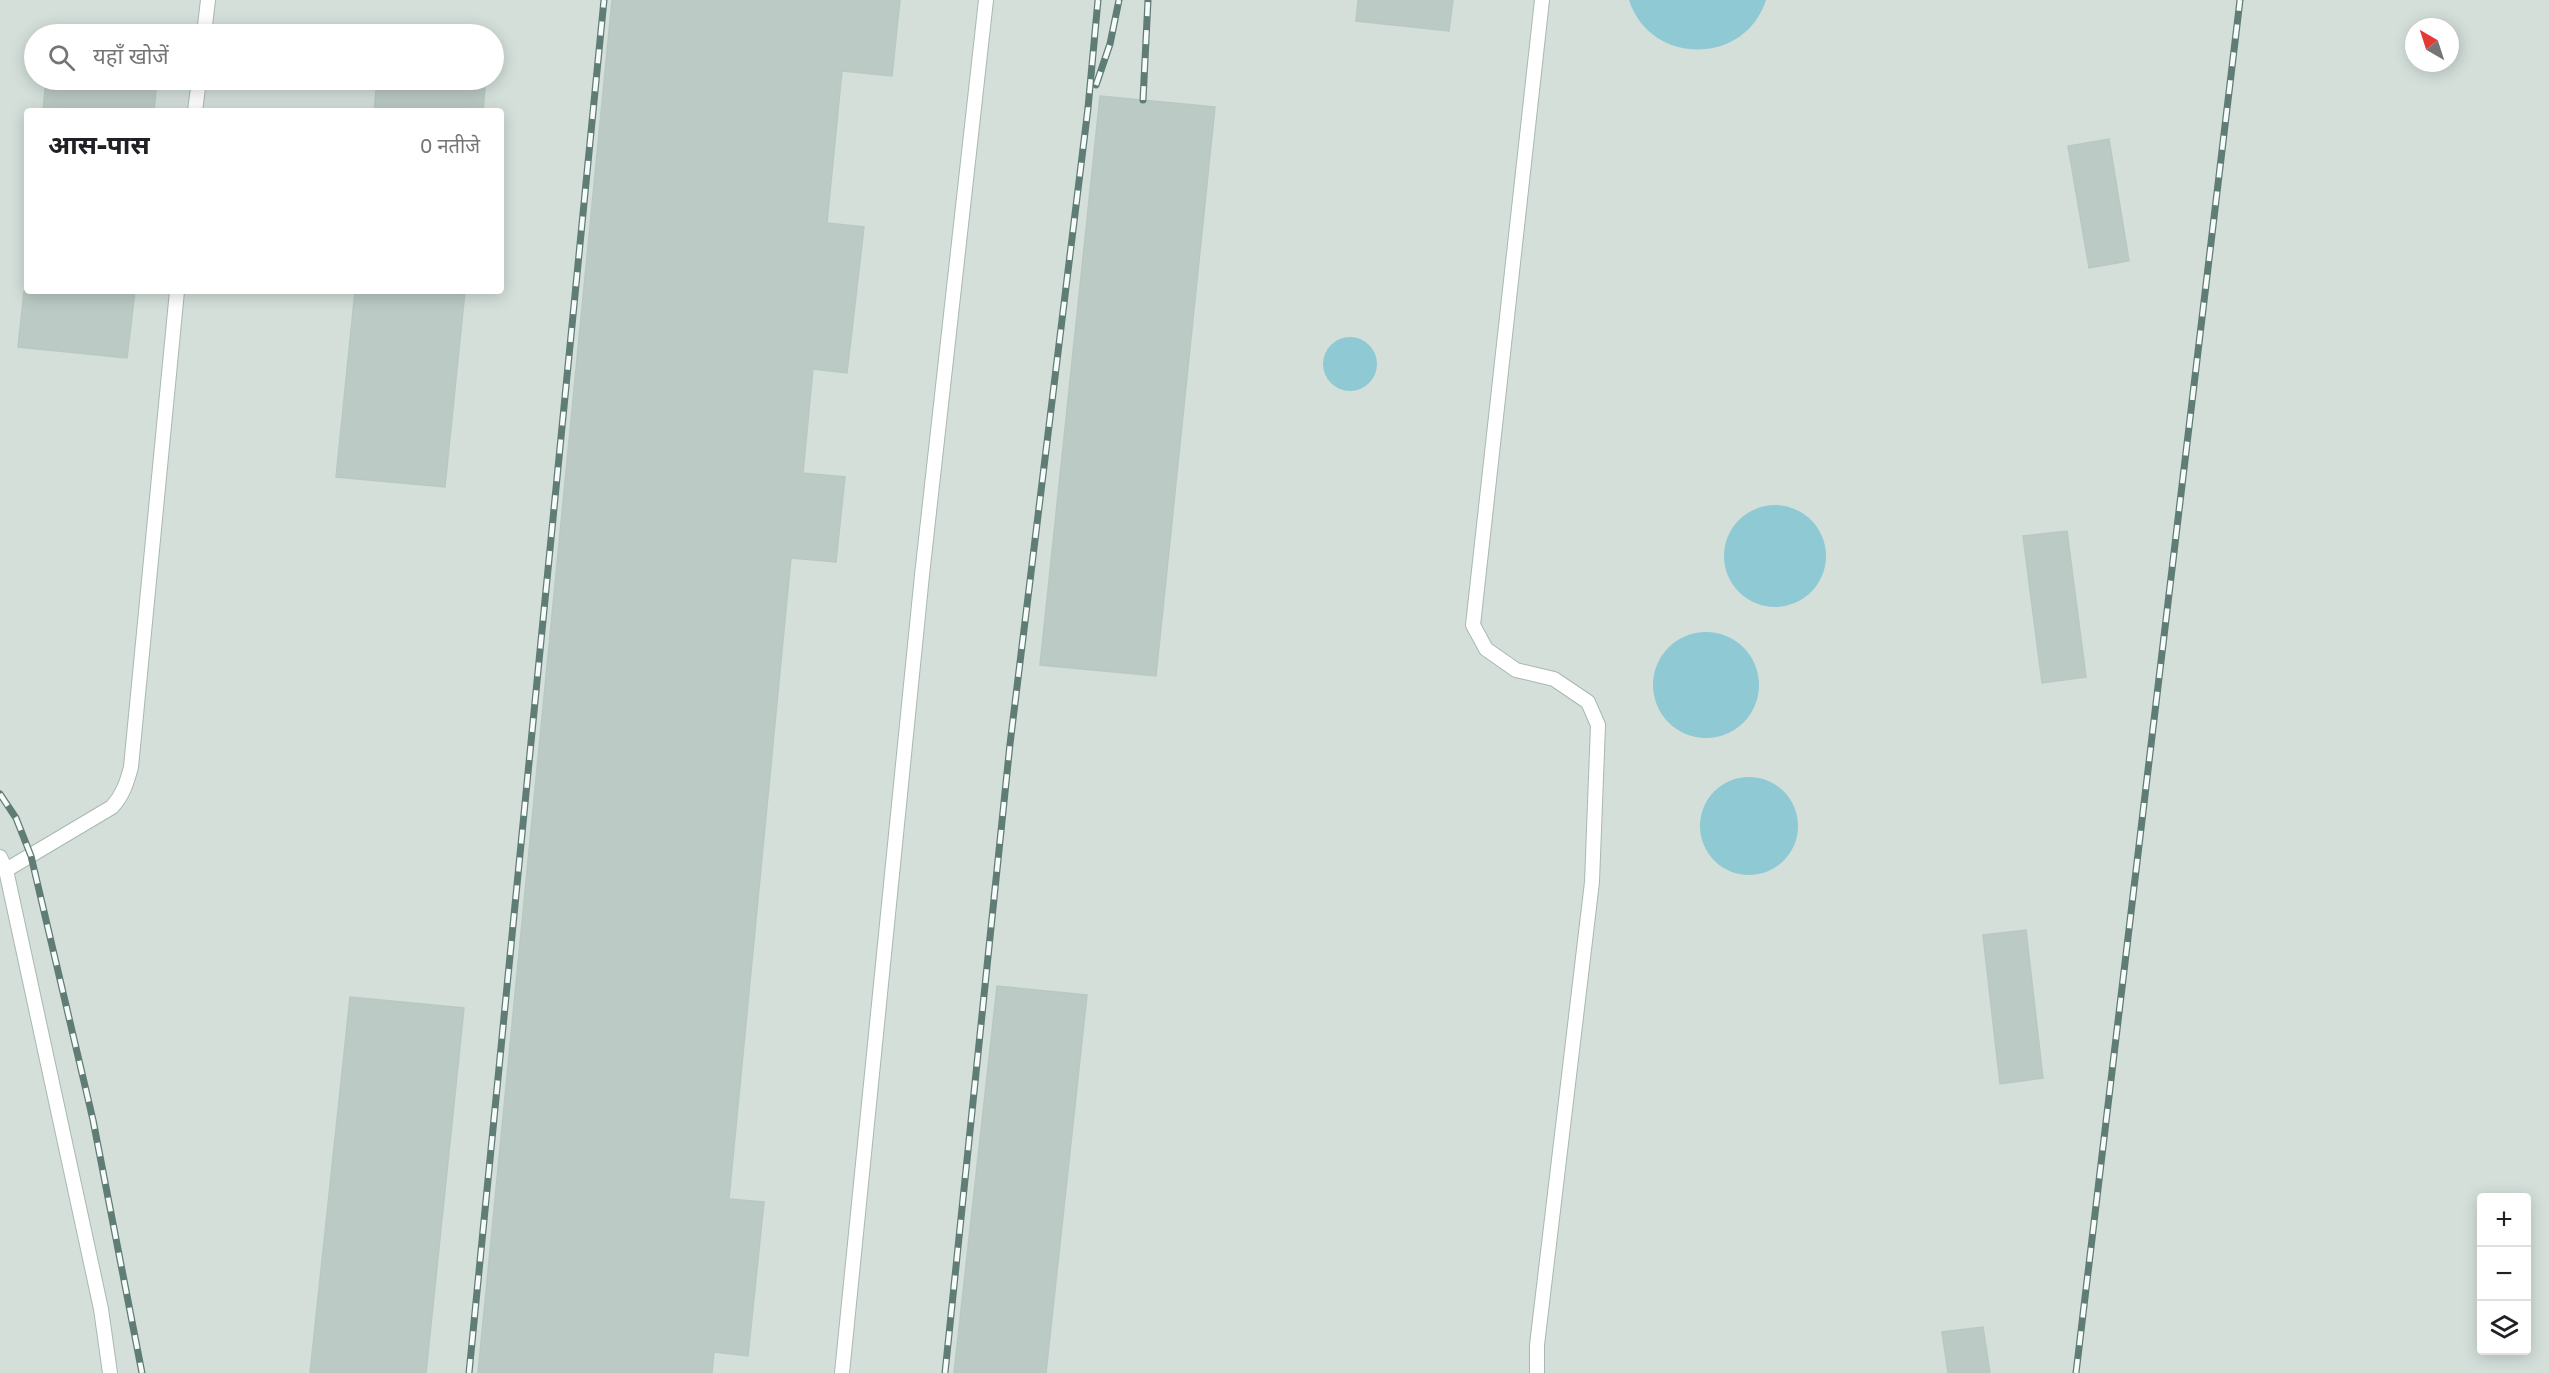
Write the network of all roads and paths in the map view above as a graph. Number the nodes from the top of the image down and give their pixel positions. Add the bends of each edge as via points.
1 (208, 0) edge
2 (986, 0) edge
3 (1542, 0) edge
4 (205, 24) edge
5 (198, 90) edge
6 (195, 108) edge
7 (177, 294) edge
8 (0, 857) edge
9 (6, 870) junction
10 (110, 1373) edge
11 (842, 1373) edge
12 (1537, 1373) edge

1 - 4 lane
2 - 11 lane via 922,575
3 - 12 lane via 1473,625 1486,649 1516,670 1554,679 1588,702 1598,725 1592,882 1537,1345
5 - 6 lane
7 - 9 lane via 128,781 112,807
8 - 9 lane
9 - 10 lane via 101,1310

